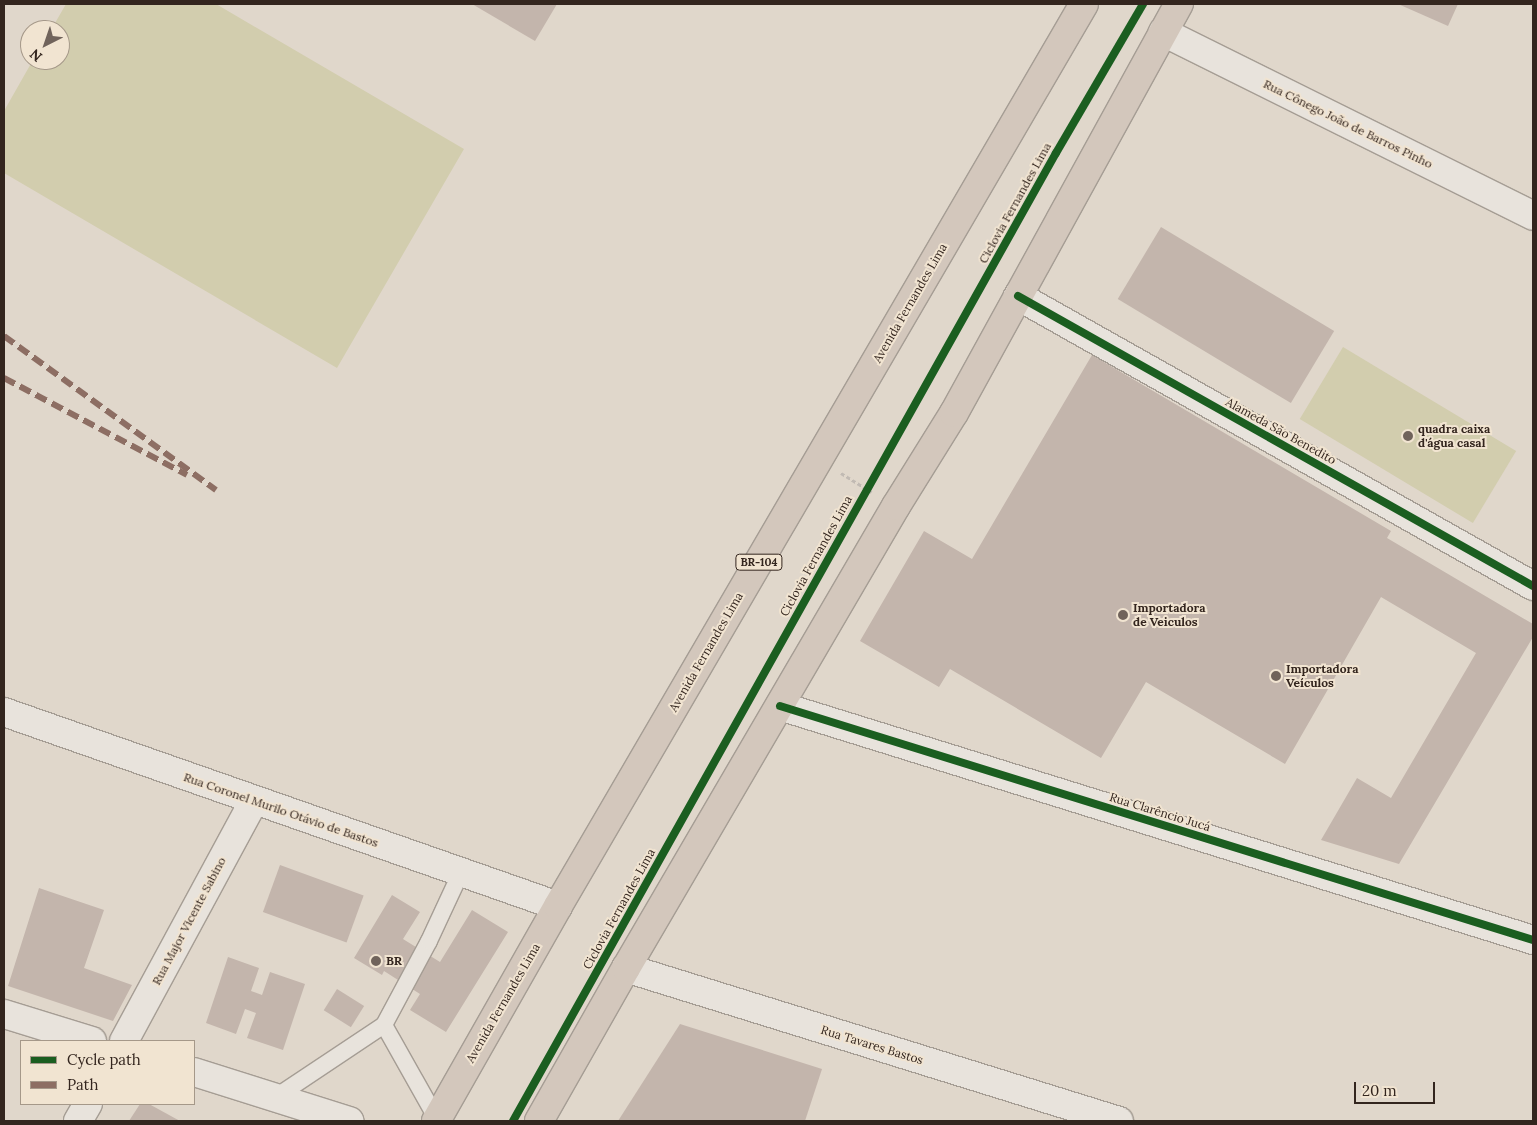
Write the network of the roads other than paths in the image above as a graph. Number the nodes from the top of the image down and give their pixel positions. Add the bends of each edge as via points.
1 (1084, 4) edge
2 (1179, 4) edge
3 (1162, 32) junction
4 (1533, 216) edge
5 (1018, 296) junction
6 (1533, 586) edge
7 (780, 706) junction
8 (4, 712) edge
9 (254, 801) junction
10 (461, 872) junction
11 (558, 906) junction
12 (1533, 938) edge
13 (626, 968) junction
14 (4, 1014) edge
15 (384, 1025) junction
16 (89, 1040) edge
17 (125, 1040) edge
18 (195, 1072) edge
19 (276, 1097) junction
20 (87, 1105) edge
21 (437, 1120) edge
22 (78, 1121) edge
23 (349, 1121) edge
24 (539, 1121) edge
25 (1119, 1121) edge

1 - 11 highway, Avenida Fernandes Lima / BR-104
2 - 3 highway
3 - 4 street, Rua Cônego João de Barros Pinho
3 - 5 highway
5 - 6 street, Alameda São Benedito
5 - 7 highway via 954,413
7 - 12 street, Rua Clarêncio Jucá
7 - 13 highway
8 - 9 street, Rua Coronel Murilo Otávio de Bastos
9 - 10 street, Rua Coronel Murilo Otávio de Bastos
9 - 17 street, Rua Major Vicente Sabino
10 - 11 street, Rua Coronel Murilo Otávio de Bastos
10 - 15 lane
11 - 21 highway, Avenida Fernandes Lima / BR-104
13 - 24 highway
13 - 25 street, Rua Tavares Bastos
14 - 16 street
15 - 19 lane
15 - 21 lane
18 - 19 street
19 - 23 street
20 - 22 street

